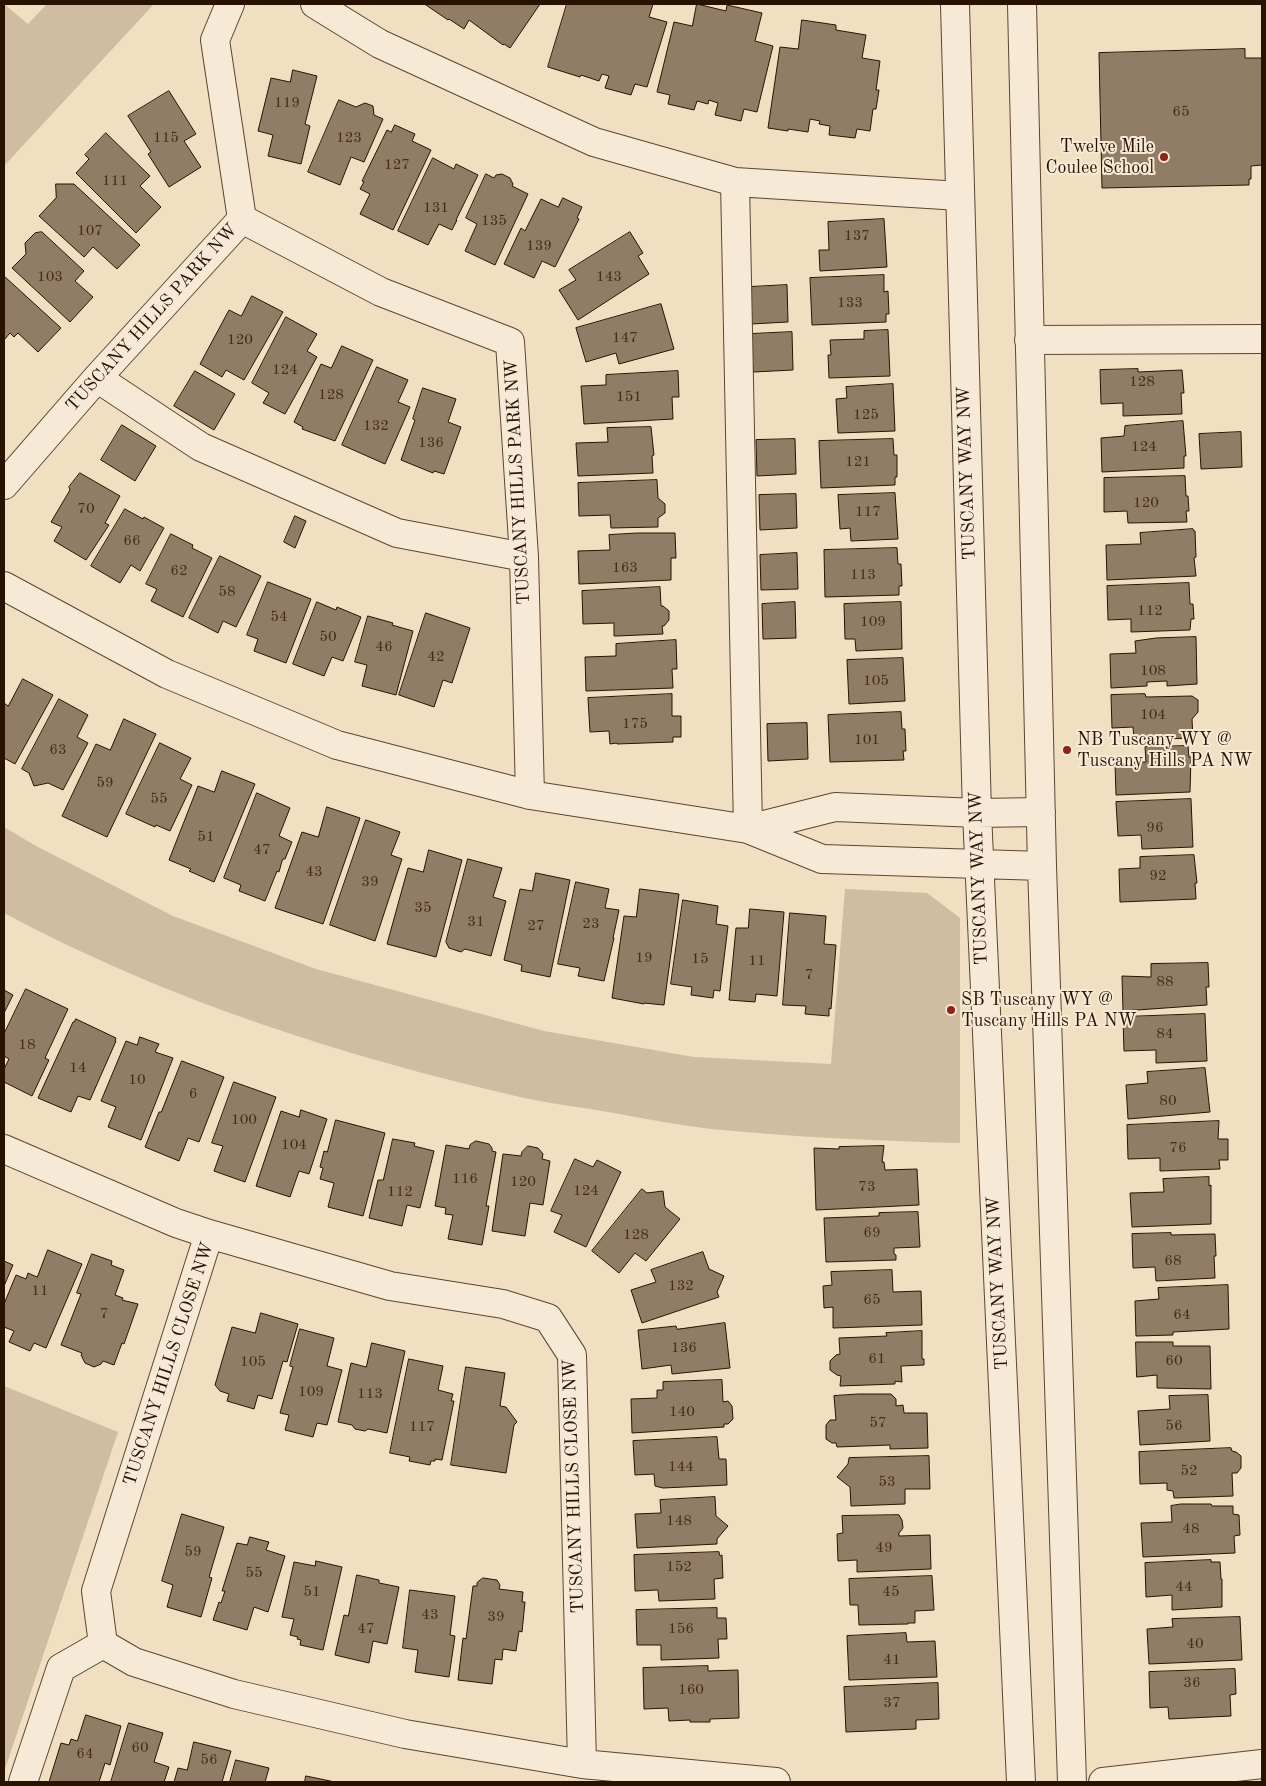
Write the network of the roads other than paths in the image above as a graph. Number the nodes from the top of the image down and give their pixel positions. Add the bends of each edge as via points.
1 (230, 4) edge
2 (315, 4) edge
3 (955, 4) edge
4 (1022, 4) edge
5 (735, 182) junction
6 (960, 196) junction
7 (242, 219) junction
8 (1262, 339) edge
9 (1029, 340) junction
10 (97, 378) junction
11 (4, 485) edge
12 (524, 557) junction
13 (4, 586) edge
14 (530, 795) junction
15 (976, 812) junction
16 (1041, 812) junction
17 (748, 829) junction
18 (978, 863) junction
19 (1042, 866) junction
20 (4, 1149) edge
21 (209, 1234) junction
22 (103, 1644) junction
23 (582, 1764) junction
24 (1262, 1764) edge
25 (24, 1782) edge
26 (776, 1782) edge
27 (1021, 1782) edge
28 (1072, 1782) edge
29 (1103, 1782) edge

1 - 7 street via 215,40
2 - 5 street via 380,44 594,142
3 - 6 street, TUSCANY WAY NW
4 - 9 street
5 - 6 street
5 - 17 street
6 - 15 street, TUSCANY WAY NW
7 - 10 street, TUSCANY HILLS PARK NW
7 - 12 street, TUSCANY HILLS PARK NW via 380,292 510,342
8 - 9 street
9 - 16 street
10 - 11 street, TUSCANY HILLS PARK NW
10 - 12 street via 201,447 397,532
12 - 14 street, TUSCANY HILLS PARK NW
13 - 14 street via 167,674 337,745
14 - 17 street
15 - 16 street
15 - 17 street via 835,807
15 - 18 street, TUSCANY WAY NW
16 - 19 street
17 - 18 street via 822,859
18 - 19 street
18 - 27 street, TUSCANY WAY NW
19 - 28 street
20 - 21 street
21 - 22 street, TUSCANY HILLS CLOSE NW via 96,1591
21 - 23 street, TUSCANY HILLS CLOSE NW via 390,1286 503,1304 548,1318 572,1355
22 - 23 street via 134,1662 234,1694 405,1734
22 - 25 street via 61,1668
23 - 26 street
24 - 29 street

